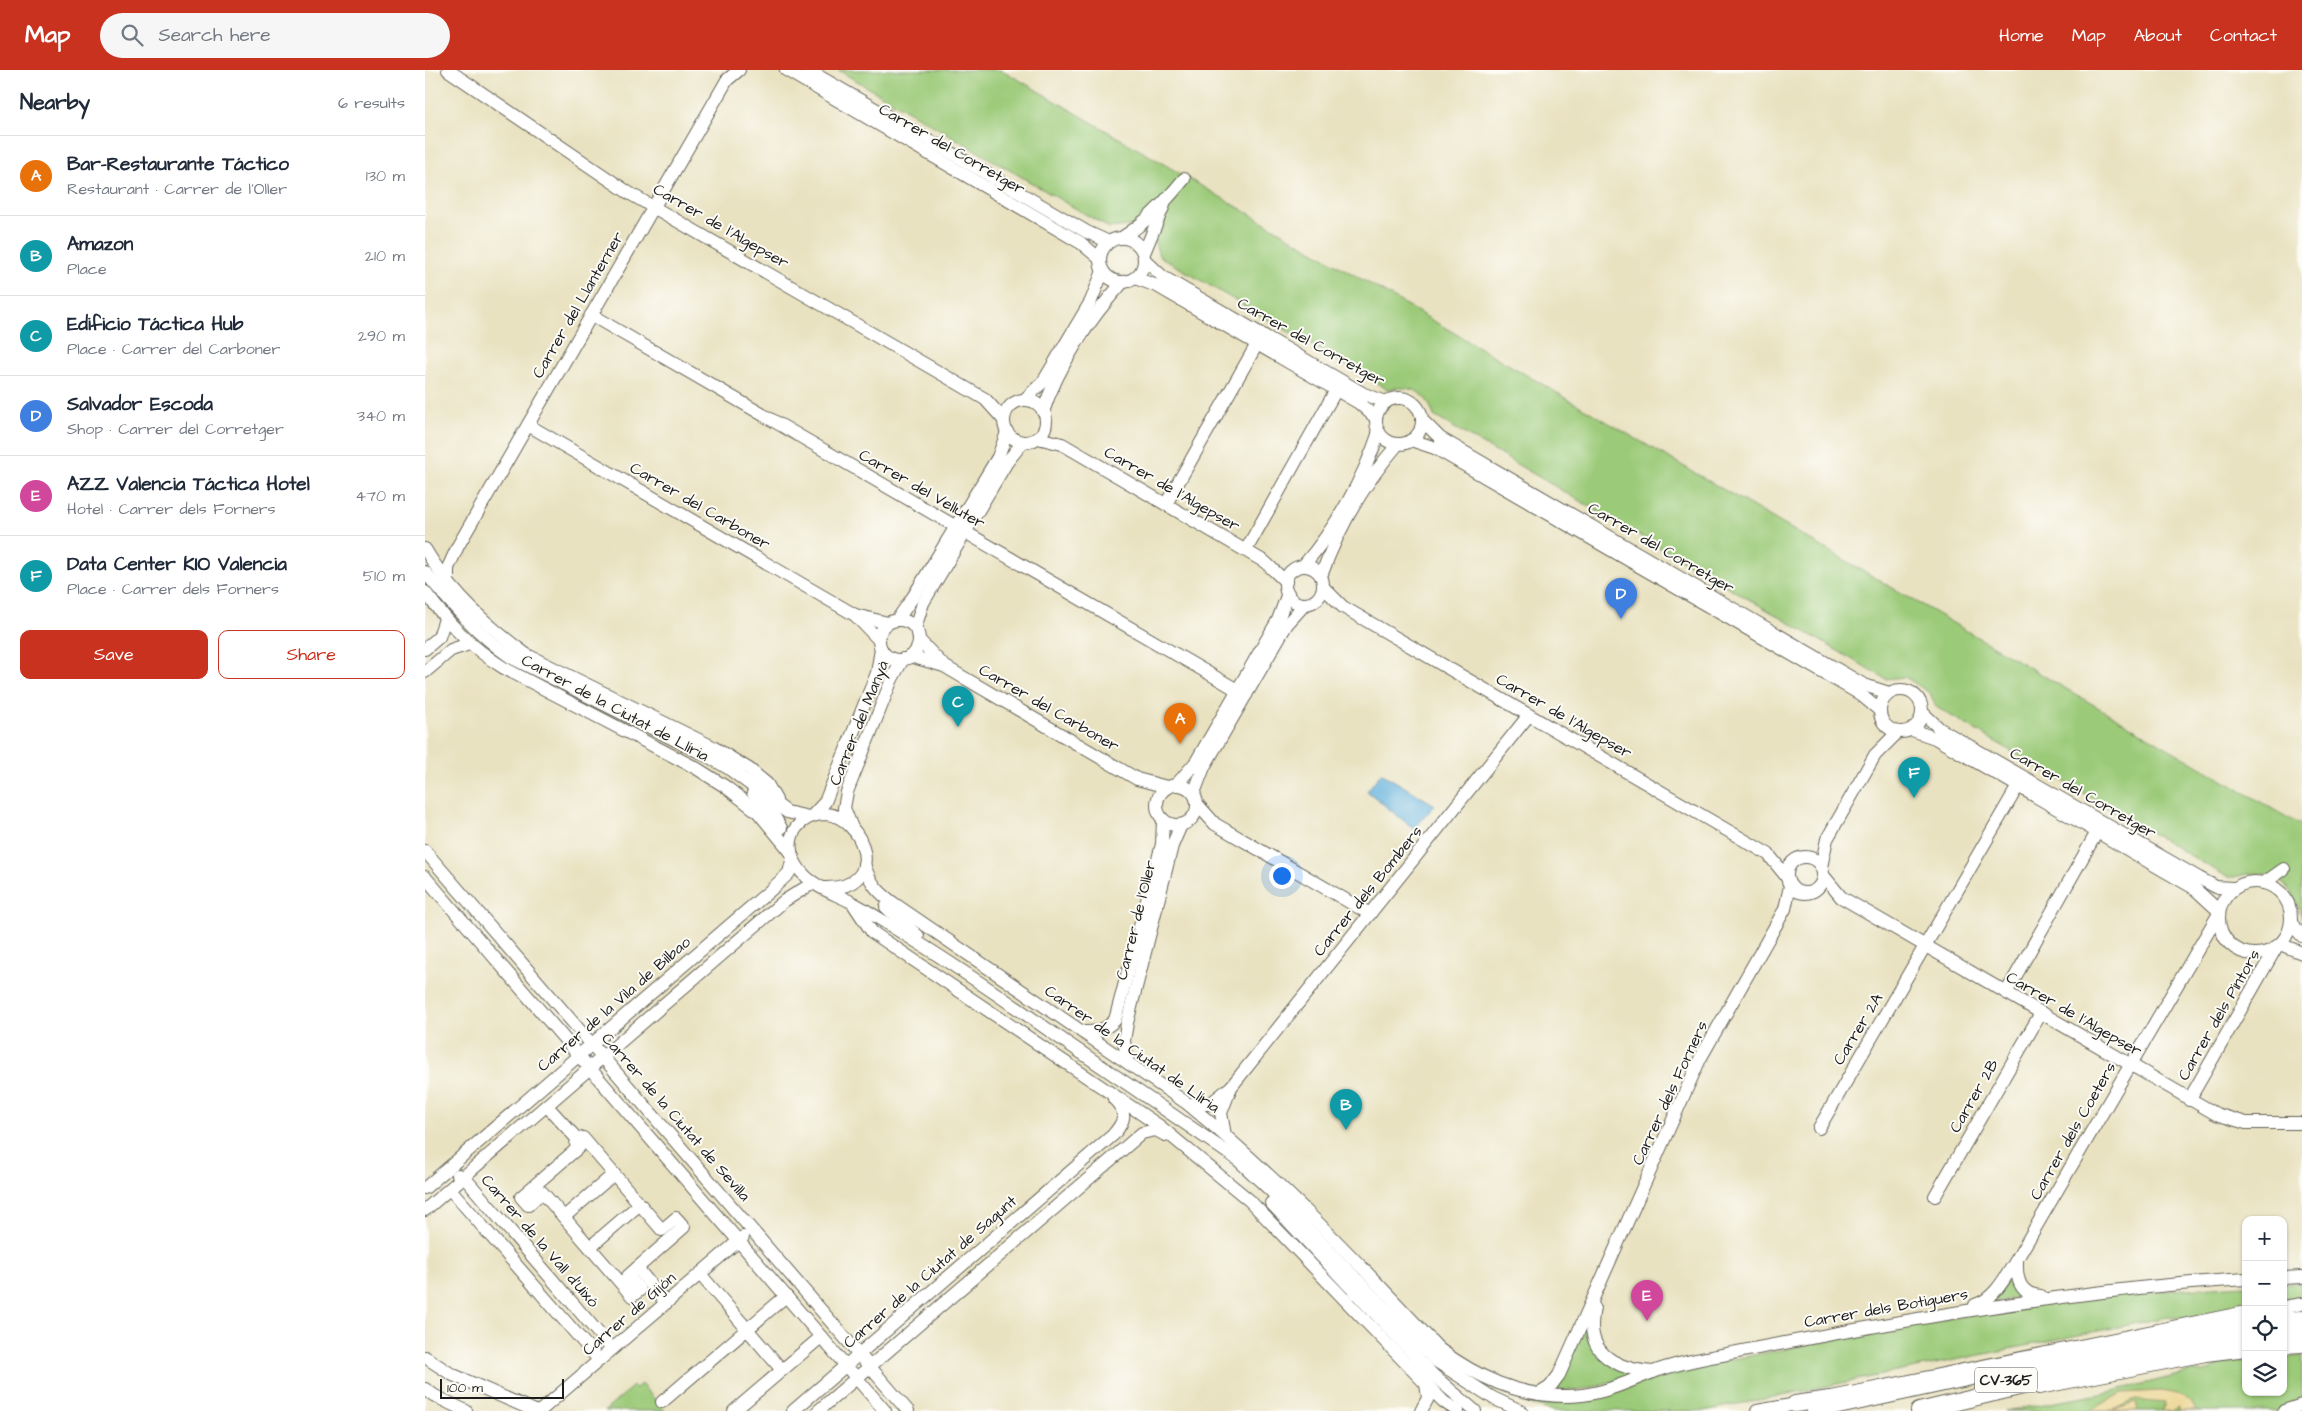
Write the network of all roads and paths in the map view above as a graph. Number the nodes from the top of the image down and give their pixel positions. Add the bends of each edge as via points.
1 (448, 70) edge
2 (739, 70) edge
3 (786, 70) edge
4 (808, 70) edge
5 (728, 75) edge
6 (1183, 179) dead end
7 (1166, 201) junction
8 (654, 206) junction
9 (1123, 237) junction
10 (1109, 242) junction
11 (1145, 257) junction
12 (1101, 265) junction
13 (1129, 280) junction
14 (591, 315) junction
15 (1257, 344) junction
16 (1336, 390) junction
17 (985, 399) junction
18 (1019, 402) junction
19 (1386, 402) junction
20 (1045, 418) junction
21 (1376, 418) junction
22 (1422, 420) junction
23 (528, 425) junction
24 (1005, 426) junction
25 (1379, 432) junction
26 (1038, 438) junction
27 (1411, 440) junction
28 (1023, 442) junction
29 (1062, 444) junction
30 (1398, 444) junction
31 (1166, 504) junction
32 (960, 529) junction
33 (458, 546) junction
34 (425, 548) edge
35 (1246, 550) junction
36 (1265, 562) junction
37 (1298, 568) junction
38 (425, 572) edge
39 (448, 580) junction
40 (1322, 581) junction
41 (1287, 588) junction
42 (425, 592) edge
43 (1310, 602) junction
44 (1343, 607) junction
45 (855, 615) junction
46 (445, 619) junction
47 (892, 621) junction
48 (917, 634) junction
49 (469, 644) junction
50 (880, 644) junction
51 (425, 649) edge
52 (907, 658) junction
53 (944, 666) junction
54 (425, 672) edge
55 (1241, 693) junction
56 (1889, 693) junction
57 (1879, 710) junction
58 (1922, 712) junction
59 (1529, 715) junction
60 (1882, 723) junction
61 (1912, 730) junction
62 (1897, 733) junction
63 (1875, 756) junction
64 (728, 768) junction
65 (1137, 779) junction
66 (1172, 786) junction
67 (2018, 786) junction
68 (1194, 792) junction
69 (1157, 801) junction
70 (777, 804) junction
71 (1198, 805) junction
72 (811, 816) junction
73 (1163, 820) junction
74 (1185, 823) junction
75 (1215, 824) junction
76 (852, 828) junction
77 (2097, 832) junction
78 (1827, 839) junction
79 (425, 851) edge
80 (791, 851) junction
81 (1768, 854) junction
82 (1802, 857) junction
83 (864, 867) junction
84 (1822, 871) junction
85 (425, 877) edge
86 (1788, 881) junction
87 (2264, 882) junction
88 (819, 886) junction
89 (2233, 888) junction
90 (2281, 892) junction
91 (1808, 893) junction
92 (1841, 897) junction
93 (853, 903) junction
94 (1785, 909) junction
95 (478, 913) junction
96 (2219, 913) junction
97 (1370, 914) junction
98 (465, 924) junction
99 (2291, 924) junction
100 (2302, 936) edge
101 (2278, 945) junction
102 (1926, 946) junction
103 (2302, 953) edge
104 (940, 956) junction
105 (2006, 993) junction
106 (2041, 1013) junction
107 (1121, 1022) junction
108 (1082, 1032) junction
109 (592, 1045) junction
110 (579, 1056) junction
111 (603, 1057) junction
112 (1128, 1063) junction
113 (2130, 1065) junction
114 (590, 1069) junction
115 (1231, 1087) junction
116 (1108, 1092) junction
117 (2189, 1100) junction
118 (1188, 1104) junction
119 (547, 1106) junction
120 (2302, 1123) edge
121 (1819, 1128) dead end
122 (1225, 1135) junction
123 (1207, 1139) junction
124 (579, 1141) junction
125 (1186, 1147) junction
126 (1088, 1157) junction
127 (447, 1169) junction
128 (1099, 1170) junction
129 (614, 1174) junction
130 (464, 1177) junction
131 (425, 1188) edge
132 (450, 1189) junction
133 (1291, 1196) junction
134 (1935, 1196) dead end
135 (640, 1204) junction
136 (425, 1210) edge
137 (564, 1217) junction
138 (751, 1230) junction
139 (739, 1241) junction
140 (589, 1247) junction
141 (2017, 1260) junction
142 (637, 1268) junction
143 (700, 1274) junction
144 (2302, 1277) edge
145 (2287, 1278) edge
146 (2242, 1279) edge
147 (1372, 1293) junction
148 (786, 1296) junction
149 (1595, 1296) junction
150 (2059, 1296) junction
151 (666, 1303) junction
152 (2302, 1304) edge
153 (2287, 1306) edge
154 (1955, 1312) junction
155 (2242, 1313) edge
156 (2302, 1318) edge
157 (2287, 1320) edge
158 (2242, 1325) edge
159 (747, 1329) junction
160 (2302, 1333) edge
161 (2287, 1334) edge
162 (821, 1337) junction
163 (2242, 1339) edge
164 (2302, 1346) edge
165 (2192, 1347) junction
166 (2287, 1347) edge
167 (612, 1349) junction
168 (2242, 1351) edge
169 (859, 1354) junction
170 (425, 1357) edge
171 (599, 1360) junction
172 (846, 1366) junction
173 (2022, 1366) junction
174 (870, 1367) junction
175 (782, 1370) junction
176 (1653, 1372) junction
177 (857, 1378) junction
178 (1426, 1384) junction
179 (425, 1389) edge
180 (1539, 1394) junction
181 (662, 1402) dead end
182 (1795, 1404) junction
183 (2302, 1405) edge
184 (1515, 1408) edge
185 (466, 1411) edge
186 (535, 1411) edge
187 (540, 1411) edge
188 (734, 1411) edge
189 (793, 1411) edge
190 (818, 1411) edge
191 (885, 1411) edge
192 (908, 1411) edge
193 (1421, 1411) edge
194 (1457, 1411) edge
195 (1475, 1411) edge
196 (1529, 1411) edge
197 (1757, 1411) edge
198 (1815, 1411) edge
199 (1820, 1411) edge
200 (1919, 1411) edge
201 (1926, 1411) edge
202 (2284, 1411) edge

1 - 8 street, Carrer de l'Algepser
2 - 5 street, Carrer del Llanterner
3 - 12 street, Carrer del Corretger via 1081,243
4 - 10 street, Carrer del Corretger
5 - 8 street, Carrer del Llanterner
6 - 7 street
7 - 9 street
7 - 11 street
8 - 14 street, Carrer del Llanterner
8 - 17 street, Carrer de l'Algepser
9 - 10 street
9 - 11 street via 1136,242
10 - 12 street via 1104,246
11 - 13 street via 1140,273
11 - 19 street, Carrer del Corretger via 1163,277 1364,394
12 - 13 street via 1115,281
12 - 18 street via 1091,301 1043,382
13 - 15 street, Carrer del Corretger via 1157,286
13 - 20 street via 1100,307 1051,387
14 - 23 street, Carrer del Llanterner
14 - 32 street, Carrer del Velluter
15 - 16 street, Carrer del Corretger
15 - 31 street
16 - 21 street, Carrer del Corretger
16 - 35 street
17 - 18 street
17 - 24 street
18 - 20 street via 1035,403
18 - 24 street via 1005,413
19 - 21 street
19 - 22 street via 1398,398 1410,400 1419,408
20 - 26 street
20 - 29 street
21 - 25 street
22 - 27 street via 1419,432
22 - 56 street, Carrer del Corretger via 1440,438 1864,685
23 - 33 street, Carrer del Llanterner
23 - 45 street, Carrer del Carboner
24 - 28 street via 1011,437
24 - 32 street via 997,457
25 - 30 street via 1390,442
25 - 37 street via 1369,462 1322,544
26 - 28 street
26 - 29 street
27 - 30 street
27 - 57 street, Carrer del Corretger via 1443,452 1860,694
28 - 32 street
29 - 31 street, Carrer de l'Algepser
30 - 40 street via 1373,476 1331,549
31 - 35 street, Carrer de l'Algepser
32 - 47 street
32 - 48 street via 923,603
32 - 55 street, Carrer del Velluter
33 - 34 street via 445,553 434,553
33 - 39 street, Carrer del Llanterner via 448,568
34 - 39 street, Carrer de la Ciutat de Llíria
35 - 36 street, Carrer de l'Algepser
36 - 37 street
36 - 41 street
37 - 40 street via 1313,568
37 - 41 street
38 - 64 street, Carrer de la Ciutat de Llíria via 463,618 506,654
39 - 70 street, Carrer de la Ciutat de Llíria via 474,611 527,655 713,747 767,784
40 - 43 street
40 - 44 street
41 - 43 street via 1295,601
41 - 55 street via 1278,620
42 - 46 street, Carrer de la Ciutat de Llíria
43 - 44 street
43 - 55 street via 1287,624
44 - 59 street, Carrer de l'Algepser
45 - 47 street, Carrer del Carboner
45 - 50 street, Carrer del Carboner
46 - 49 street, Carrer de la Ciutat de Llíria
46 - 51 street via 439,637
47 - 48 street via 910,623
47 - 50 street via 880,633
48 - 52 street via 915,652
48 - 53 street, Carrer del Carboner
49 - 54 street via 451,650
49 - 80 street, Carrer de la Ciutat de Llíria via 504,668 696,768 726,787 758,812
50 - 52 street via 891,658
50 - 72 street, Carrer del Manyà via 877,673 825,802
52 - 53 street, Carrer del Carboner
52 - 76 street, Carrer del Manyà via 892,679 847,792 844,808
53 - 65 street, Carrer del Carboner
55 - 66 street via 1196,762
55 - 68 street
56 - 57 street
56 - 58 street via 1903,690 1915,695 1921,703
57 - 60 street
58 - 61 street
58 - 89 street, Carrer del Corretger via 1940,729 2166,860 2216,886
59 - 81 street, Carrer de l'Algepser
59 - 97 street, Carrer dels Bombers
60 - 62 street
60 - 63 street
61 - 62 street
61 - 67 street, Carrer del Corretger via 1935,738
62 - 63 street
63 - 78 street
64 - 70 street, Carrer de la Ciutat de Llíria
64 - 80 street, Carrer de la Ciutat de Llíria via 774,816
65 - 66 street, Carrer del Carboner
65 - 69 street, Carrer del Carboner
66 - 68 street via 1183,785
66 - 69 street via 1159,795
67 - 77 street, Carrer del Corretger
67 - 102 street, Carrer 2A
68 - 71 street
69 - 73 street
70 - 72 street, Carrer de la Ciutat de Llíria via 787,812
71 - 74 street via 1197,811
71 - 75 street
72 - 76 street, Carrer de la Ciutat de Llíria via 827,814
72 - 80 street via 793,832
73 - 74 street
73 - 107 street, Carrer de l'Oller via 1162,844
74 - 75 street
74 - 107 street, Carrer de l'Oller via 1172,846
75 - 97 street
76 - 83 street, Carrer de la Ciutat de Llíria via 862,843
77 - 96 street, Carrer del Corretger via 2193,888
77 - 105 street
78 - 82 street
78 - 84 street
79 - 95 street, Carrer de la Ciutat de Sevilla
80 - 88 street, Carrer de la Ciutat de Llíria via 804,875
80 - 109 street, Carrer de la Vila de Bilbao via 789,873
81 - 82 street
81 - 86 street
82 - 84 street via 1811,858
82 - 86 street via 1787,868
83 - 88 street via 855,881 841,888
83 - 104 street, Carrer de la Ciutat de Llíria via 869,887 890,911
83 - 108 street, Carrer de la Ciutat de Llíria via 877,891
84 - 91 street via 1820,885
84 - 92 street
85 - 98 street, Carrer de la Ciutat de Sevilla
86 - 91 street via 1796,892
86 - 94 street, Carrer dels Forners
87 - 89 street via 2253,881
87 - 90 street
87 - 90 street via 2284,869
88 - 93 street, Carrer de la Ciutat de Llíria
88 - 111 street, Carrer de la Vila de Bilbao via 784,901
89 - 96 street
90 - 99 street via 2291,912
91 - 92 street
91 - 94 street, Carrer dels Forners
92 - 102 street, Carrer de l'Algepser
93 - 104 street, Carrer de la Ciutat de Llíria
93 - 116 street, Carrer de la Ciutat de Llíria via 871,932
94 - 149 street, Carrer dels Forners via 1700,1059
95 - 98 street
95 - 109 street, Carrer de la Ciutat de Sevilla
96 - 101 street via 2219,927 2224,938 2238,949 2255,954 2267,952
96 - 113 street, Carrer dels Coeters
97 - 115 street, Carrer dels Bombers
98 - 110 street, Carrer de la Ciutat de Sevilla
99 - 100 street
99 - 101 street
101 - 103 street
101 - 117 street, Carrer dels Pintors
102 - 105 street, Carrer de l'Algepser
102 - 121 street, Carrer 2A
104 - 123 street, Carrer de la Ciutat de Llíria
105 - 106 street, Carrer de l'Algepser
106 - 113 street, Carrer de l'Algepser
106 - 134 street, Carrer 2B
107 - 108 street via 1098,1032
107 - 112 street, Carrer de l'Oller
108 - 112 street, Carrer de la Ciutat de Llíria
109 - 110 street, Carrer de la Vila de Bilbao
109 - 111 street, Carrer de la Ciutat de Sevilla
110 - 114 street, Carrer de la Ciutat de Sevilla
110 - 127 street, Carrer de la Vila de Bilbao
111 - 114 street, Carrer de la Vila de Bilbao
111 - 138 street, Carrer de la Ciutat de Sevilla
112 - 118 street, Carrer de la Ciutat de Llíria
113 - 117 street, Carrer de l'Algepser
113 - 141 street, Carrer dels Coeters
114 - 119 street, Carrer de la Vila de Bilbao
114 - 139 street, Carrer de la Ciutat de Sevilla
115 - 118 street, Carrer dels Bombers via 1209,1104
115 - 122 street, Carrer dels Bombers via 1221,1113
116 - 125 street, Carrer de la Ciutat de Llíria
116 - 126 street, Carrer de la Ciutat de Sagunt via 1122,1107 1125,1116 1113,1135
117 - 120 street, Carrer de l'Algepser via 2246,1124
118 - 122 street, Carrer de la Ciutat de Llíria
119 - 124 street
119 - 130 street, Carrer de la Vila de Bilbao
122 - 133 street, Carrer de la Ciutat de Llíria
123 - 147 street, Carrer de la Ciutat de Llíria via 1237,1160 1272,1192
123 - 195 street, Carrer de la Ciutat de Llíria via 1433,1375
124 - 129 street via 583,1138
124 - 137 street via 576,1144 579,1147 521,1196 528,1205 543,1192
125 - 128 street, Carrer de la Ciutat de Sagunt via 1156,1130 1149,1130
125 - 178 street, Carrer de la Ciutat de Llíria via 1249,1200
126 - 128 street
126 - 169 street, Carrer de la Ciutat de Sagunt
127 - 130 street
127 - 131 street, Carrer de la Vila de Bilbao
127 - 132 street
128 - 174 street, Carrer de la Ciutat de Sagunt
129 - 135 street
129 - 137 street
130 - 132 street, Carrer de la Vila de Bilbao
130 - 167 street, Carrer de la Vall d'Uixó
132 - 136 street, Carrer de la Vila de Bilbao
132 - 171 street, Carrer de la Vall d'Uixó
133 - 147 street
133 - 180 street, Carrer de la Ciutat de Llíria via 1439,1349 1499,1385
135 - 140 street
135 - 142 street via 662,1230 676,1218 684,1228
137 - 140 street
138 - 139 street
138 - 169 street, Carrer de la Ciutat de Sevilla
139 - 143 street, Carrer de Gijón
139 - 148 street, Carrer de la Ciutat de Sevilla
140 - 142 street via 632,1296 640,1290 628,1276
141 - 150 street via 2016,1277 2027,1292 2036,1296
141 - 154 street, Carrer dels Coeters via 1989,1298
142 - 151 street
143 - 151 street, Carrer de Gijón
143 - 159 street
144 - 145 street
146 - 150 street, Carrer dels Botiguers
147 - 184 street, Carrer de la Ciutat de Llíria via 1436,1361 1493,1398
148 - 159 street
148 - 162 street, Carrer de la Ciutat de Sevilla
149 - 176 street, Carrer dels Forners via 1592,1328 1601,1351 1618,1365
149 - 180 street, Carrer dels Forners via 1559,1375
150 - 154 street, Carrer dels Botiguers
151 - 167 street, Carrer de Gijón
152 - 153 street
154 - 176 street, Carrer dels Botiguers via 1719,1355
155 - 182 street
156 - 157 main road
158 - 173 main road, CV-365
159 - 175 street
159 - 181 street
160 - 161 main road
162 - 172 street, Carrer de la Ciutat de Sevilla
162 - 175 street
163 - 165 main road, CV-365
164 - 166 street
165 - 199 main road, CV-365
165 - 200 main road
167 - 171 street, Carrer de Gijón
168 - 201 street
169 - 172 street, Carrer de la Ciutat de Sagunt
169 - 174 street, Carrer de la Ciutat de Sevilla
170 - 186 street via 451,1374
171 - 187 street, Carrer de Gijón
172 - 177 street, Carrer de la Ciutat de Sevilla
172 - 189 street, Carrer de la Ciutat de Sagunt
173 - 182 main road
173 - 198 main road, CV-365
174 - 177 street, Carrer de la Ciutat de Sagunt
174 - 192 street, Carrer de la Ciutat de Sevilla
175 - 188 street
176 - 180 street, Carrer dels Botiguers via 1624,1386 1591,1394
177 - 190 street, Carrer de la Ciutat de Sagunt
177 - 191 street, Carrer de la Ciutat de Sevilla
178 - 193 street via 1428,1398
178 - 194 street, Carrer de la Ciutat de Llíria
179 - 185 street
182 - 197 street
183 - 202 street
184 - 196 street, Carrer de la Ciutat de Llíria

